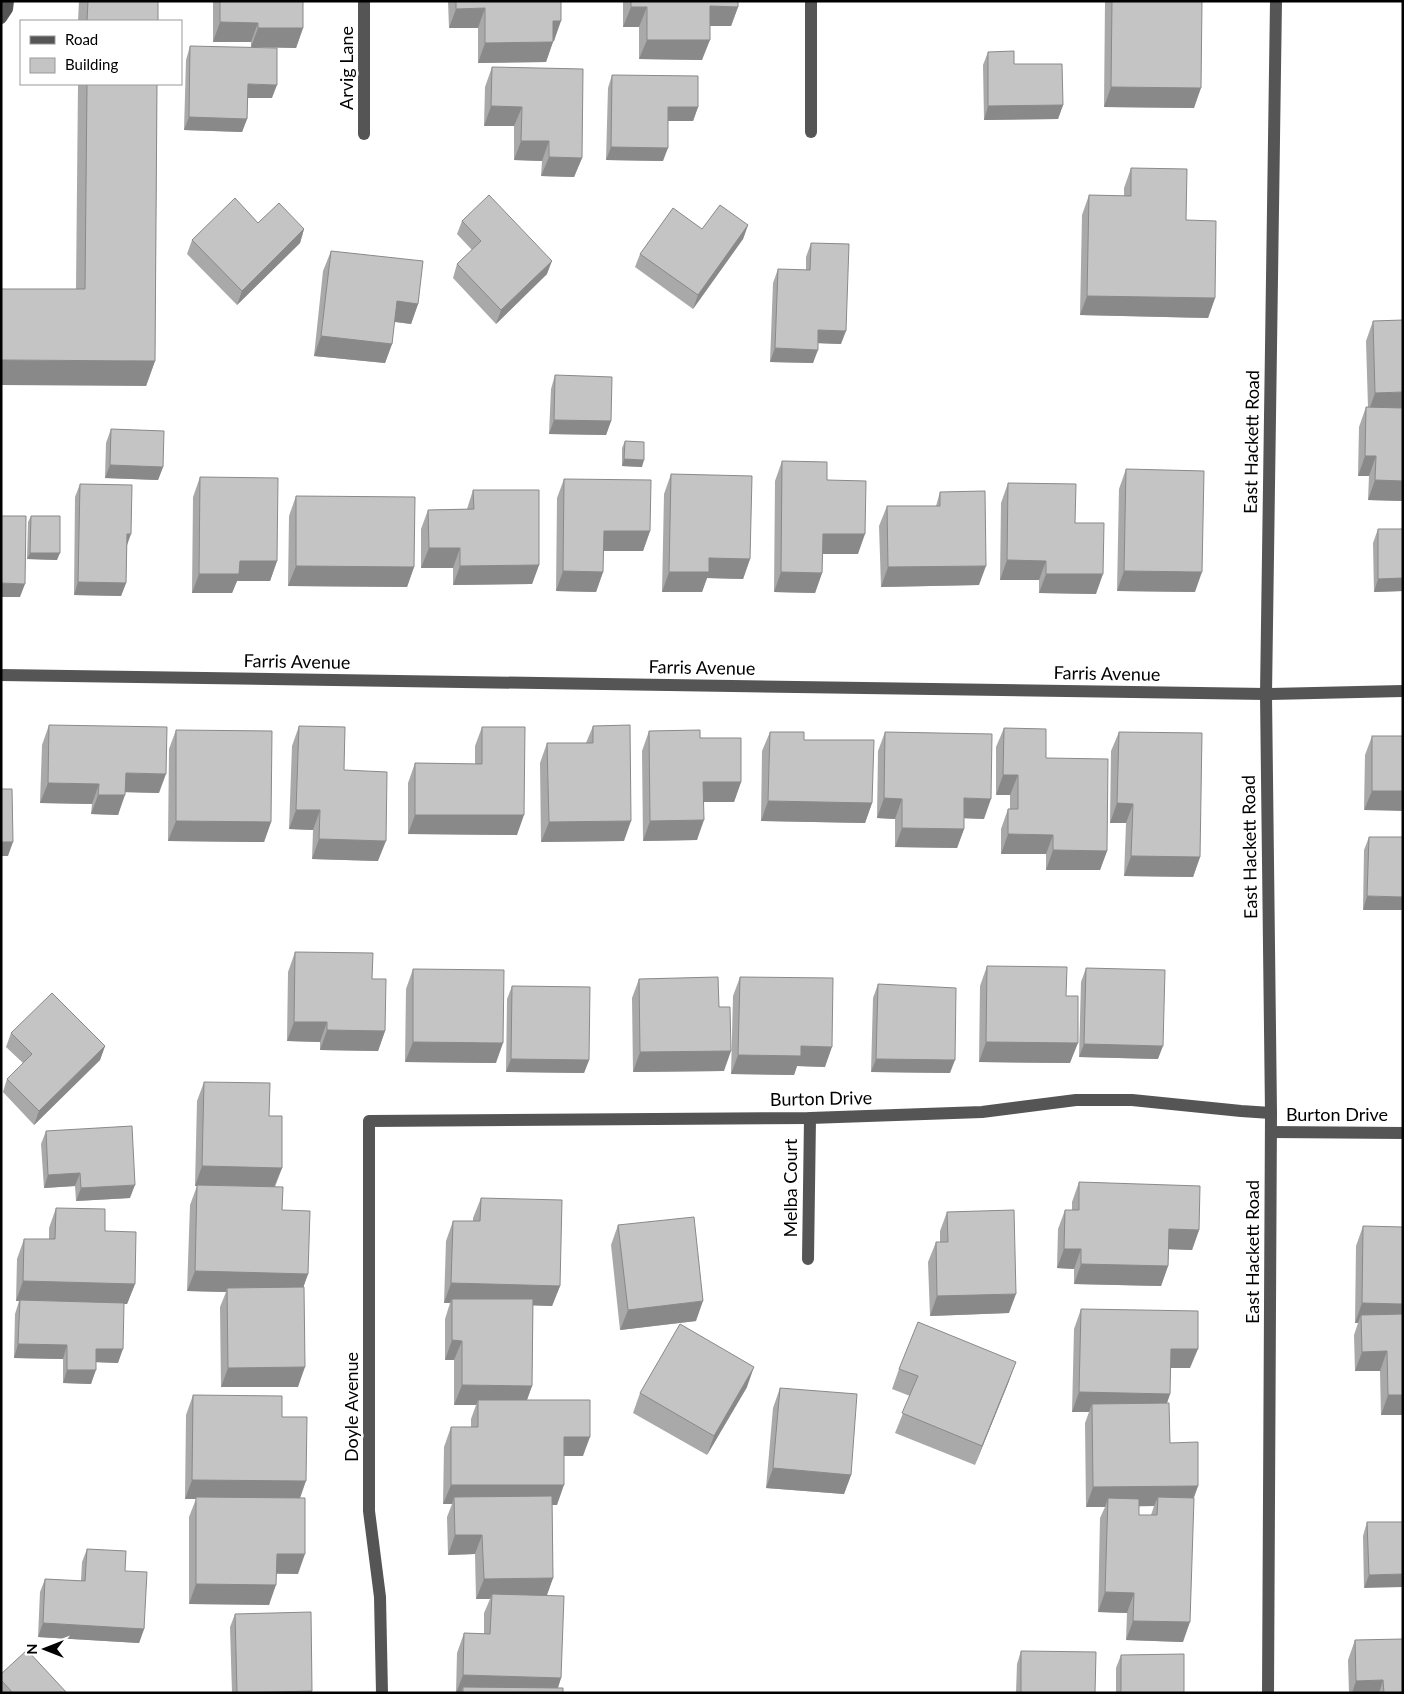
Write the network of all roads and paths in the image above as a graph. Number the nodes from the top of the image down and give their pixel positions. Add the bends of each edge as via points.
1 (8, 1) edge
2 (364, 1) edge
3 (811, 1) edge
4 (1276, 1) edge
5 (1, 18) edge
6 (811, 132) dead end
7 (364, 134) dead end
8 (1, 674) edge
9 (1403, 691) edge
10 (1266, 694) junction
11 (1271, 1113) junction
12 (810, 1118) junction
13 (369, 1121) joint
14 (1271, 1132) junction
15 (1403, 1133) edge
16 (808, 1259) dead end
17 (382, 1693) edge
18 (1268, 1693) edge

1 - 5 street
2 - 7 street, Arvig Lane
3 - 6 street
4 - 10 street, East Hackett Road
8 - 10 street, Farris Avenue
9 - 10 street, Farris Avenue
10 - 11 street, East Hackett Road
11 - 12 street, Burton Drive via 1132,1100 1085,1100 982,1112
11 - 14 street, East Hackett Road
12 - 13 street, Burton Drive
12 - 16 street, Melba Court
13 - 17 street, Doyle Avenue via 369,1510 380,1597
14 - 15 street, Burton Drive
14 - 18 street, East Hackett Road

